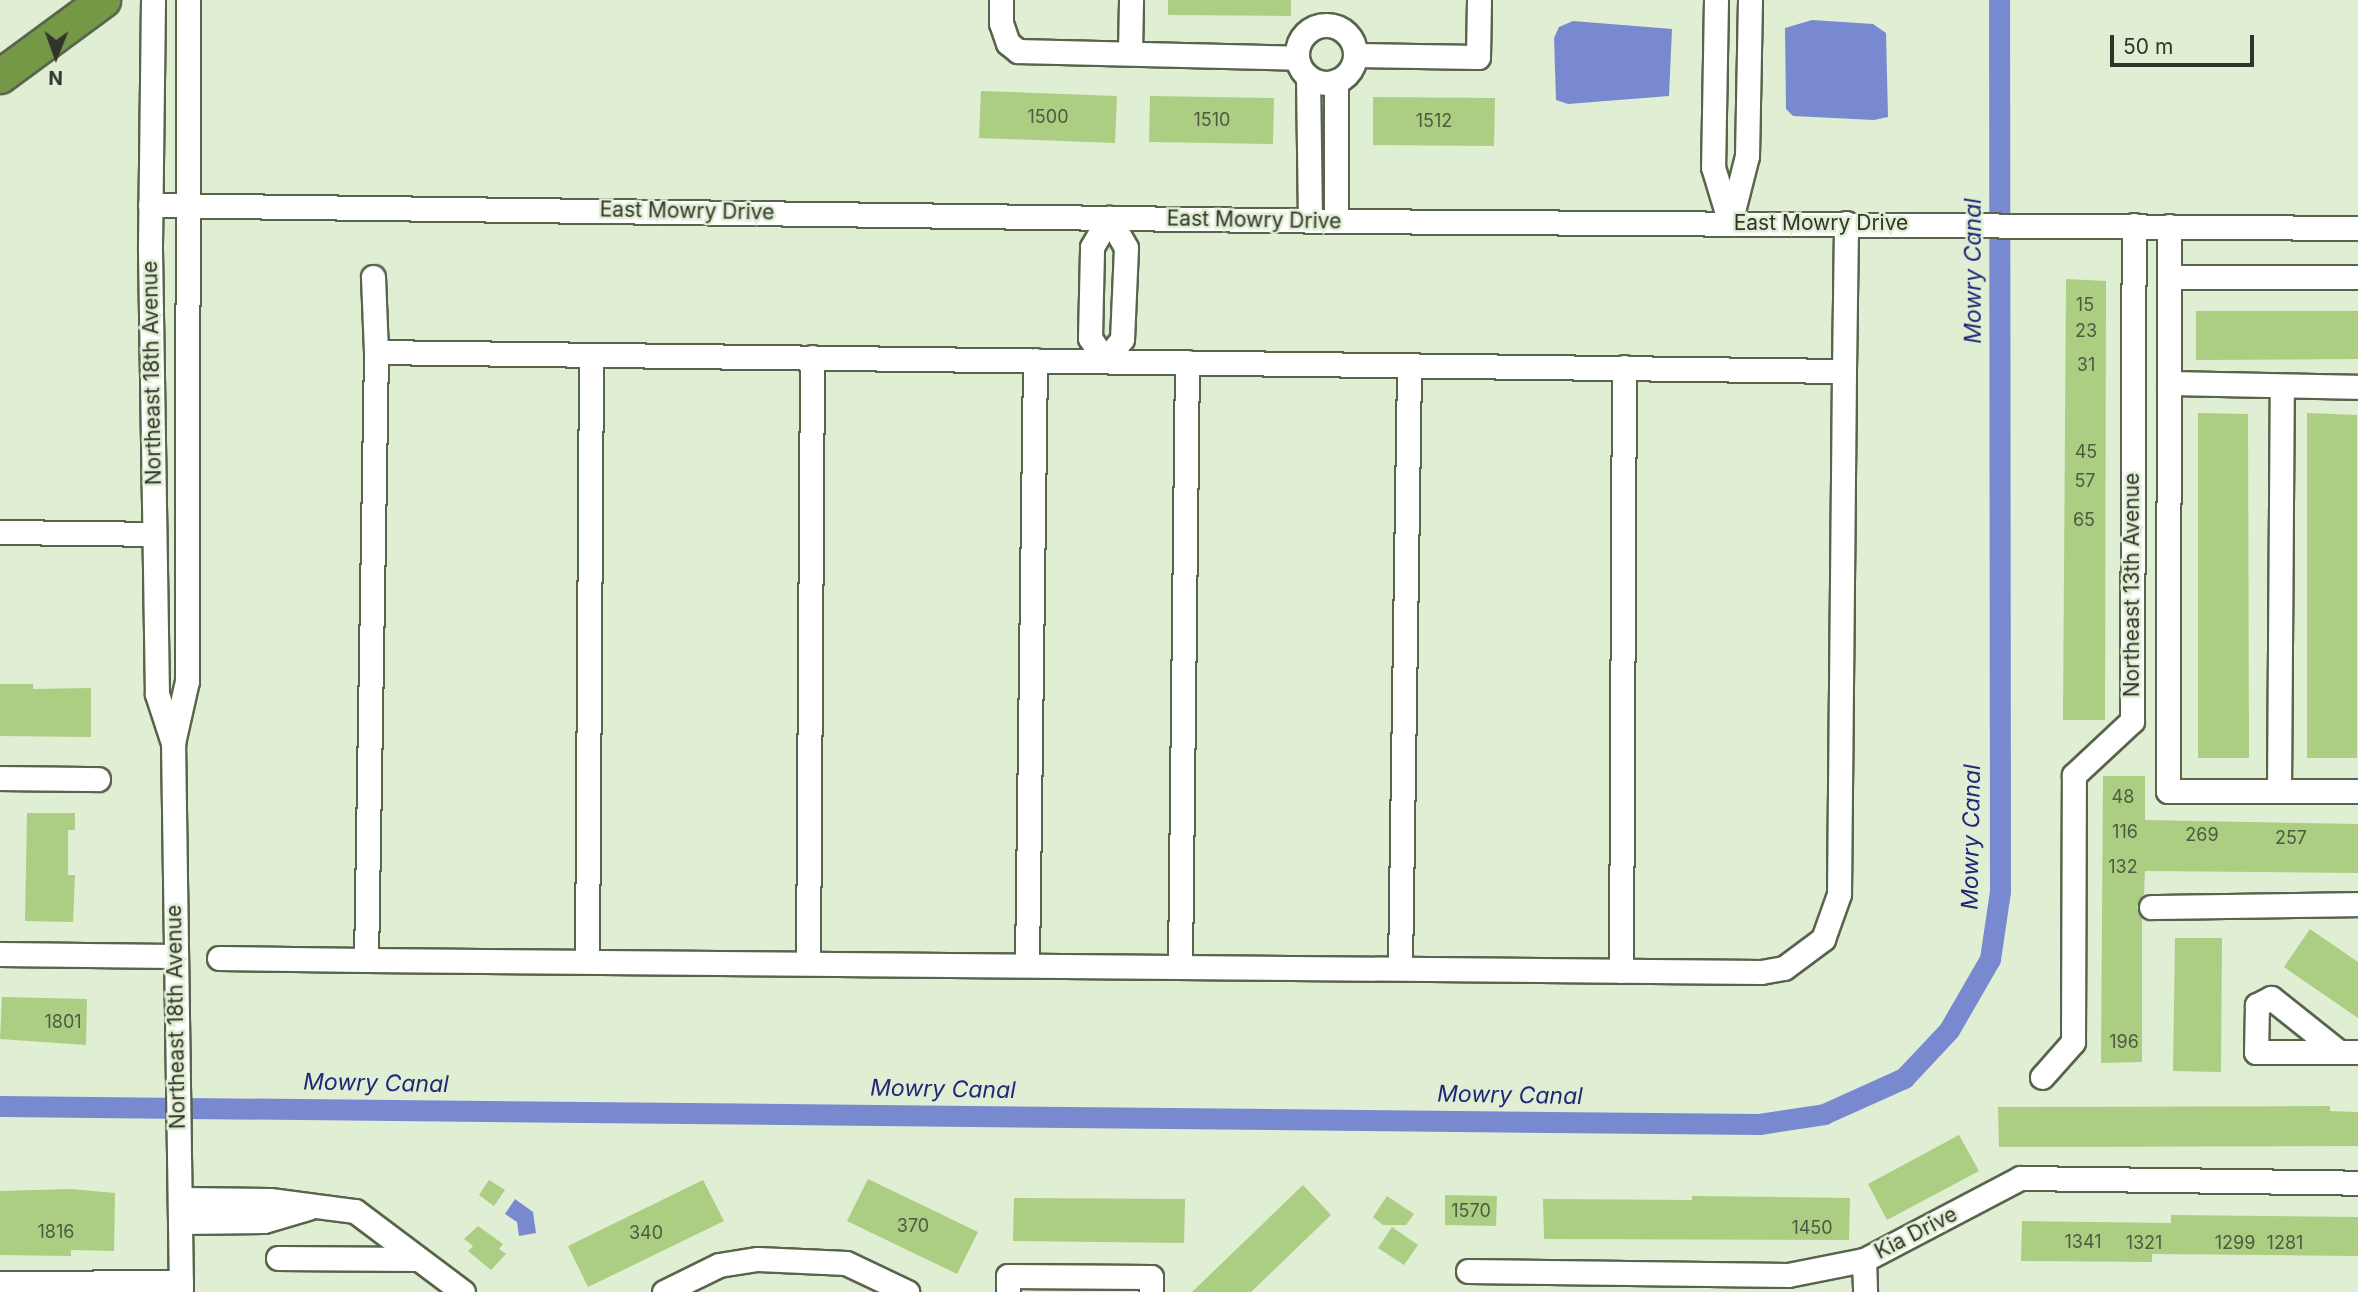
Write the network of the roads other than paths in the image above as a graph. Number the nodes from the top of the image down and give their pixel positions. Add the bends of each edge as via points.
1 (153, 0) edge
2 (188, 0) edge
3 (1001, 0) edge
4 (1131, 0) edge
5 (1479, 0) edge
6 (1716, 0) edge
7 (1750, 0) edge
8 (99, 2) edge
9 (1130, 53) junction
10 (1356, 55) junction
11 (1303, 67) junction
12 (0, 76) edge
13 (1336, 81) junction
14 (150, 205) junction
15 (186, 205) junction
16 (1108, 218) junction
17 (1310, 220) junction
18 (1336, 221) junction
19 (1730, 223) junction
20 (1846, 223) junction
21 (2134, 225) junction
22 (2169, 226) junction
23 (2358, 228) edge
24 (373, 277) dead end
25 (2169, 277) junction
26 (2358, 278) edge
27 (1091, 290) junction
28 (1124, 290) junction
29 (376, 352) junction
30 (591, 355) junction
31 (812, 357) junction
32 (1035, 360) junction
33 (1105, 360) junction
34 (1187, 362) junction
35 (1409, 365) junction
36 (1624, 368) junction
37 (1844, 371) junction
38 (2169, 383) junction
39 (2282, 386) junction
40 (2358, 387) edge
41 (0, 533) edge
42 (153, 534) junction
43 (173, 743) junction
44 (0, 778) edge
45 (98, 779) dead end
46 (2279, 791) junction
47 (2358, 791) edge
48 (2358, 904) edge
49 (2151, 907) dead end
50 (0, 954) edge
51 (173, 957) junction
52 (219, 958) dead end
53 (587, 960) junction
54 (366, 961) junction
55 (808, 962) junction
56 (1027, 964) junction
57 (1180, 966) junction
58 (1400, 968) junction
59 (1621, 971) junction
60 (2042, 1077) dead end
61 (2358, 1183) edge
62 (180, 1210) junction
63 (278, 1258) dead end
64 (418, 1259) junction
65 (1864, 1260) junction
66 (1468, 1271) dead end
67 (0, 1283) edge
68 (181, 1287) edge
69 (463, 1292) edge
70 (664, 1292) edge
71 (907, 1292) edge
72 (1007, 1292) edge
73 (1151, 1292) edge
74 (1865, 1292) edge

1 - 14 street, Northeast 18th Avenue
2 - 15 street, Northeast 18th Avenue
3 - 9 street via 1001,23 1008,43 1018,51
4 - 9 street
5 - 10 street via 1478,57
6 - 19 street via 1713,167
7 - 19 street via 1747,156
8 - 12 highway
9 - 11 street
10 - 11 street via 1351,37 1325,24 1307,32
10 - 13 street via 1350,71
11 - 13 street
11 - 17 street
13 - 18 street
14 - 15 street, East Mowry Drive
14 - 42 street, Northeast 18th Avenue
15 - 16 street, East Mowry Drive
15 - 43 street, Northeast 18th Avenue via 187,681
16 - 17 street, East Mowry Drive
16 - 27 street via 1092,247
16 - 28 street via 1126,248
17 - 18 street, East Mowry Drive
18 - 19 street, East Mowry Drive
19 - 20 street, East Mowry Drive
20 - 21 street, East Mowry Drive
20 - 37 street
21 - 22 street, East Mowry Drive
21 - 60 street, Northeast 13th Avenue via 2132,721 2074,775 2073,1042
22 - 23 street, East Mowry Drive
22 - 25 street
24 - 29 street
25 - 26 street
25 - 38 street
27 - 28 street
27 - 33 street via 1090,338
28 - 33 street via 1122,339
29 - 30 street
29 - 54 street
30 - 31 street
30 - 53 street
31 - 32 street
31 - 55 street
32 - 33 street
32 - 56 street
33 - 34 street
34 - 35 street
34 - 57 street
35 - 36 street
35 - 58 street
36 - 37 street
36 - 59 street
37 - 59 street via 1839,894 1834,916 1823,939 1784,968 1761,972
38 - 39 street
38 - 46 street via 2168,791
39 - 40 street
39 - 46 street
41 - 42 street
42 - 43 street, Northeast 18th Avenue via 157,694
43 - 51 street, Northeast 18th Avenue
44 - 45 street
46 - 47 street
48 - 49 street
50 - 51 street
51 - 62 street, Northeast 18th Avenue
52 - 54 street
53 - 54 street
53 - 55 street
55 - 56 street
56 - 57 street
57 - 58 street
58 - 59 street
61 - 65 street, Kia Drive via 2020,1178
62 - 64 street via 264,1221 318,1205 355,1211
62 - 68 street, Northeast 18th Avenue
63 - 64 street
64 - 69 street
65 - 66 street, Kia Drive via 1788,1275
65 - 74 street
67 - 68 street
70 - 71 street via 719,1265 758,1259 846,1263
72 - 73 street via 1008,1276 1151,1277

